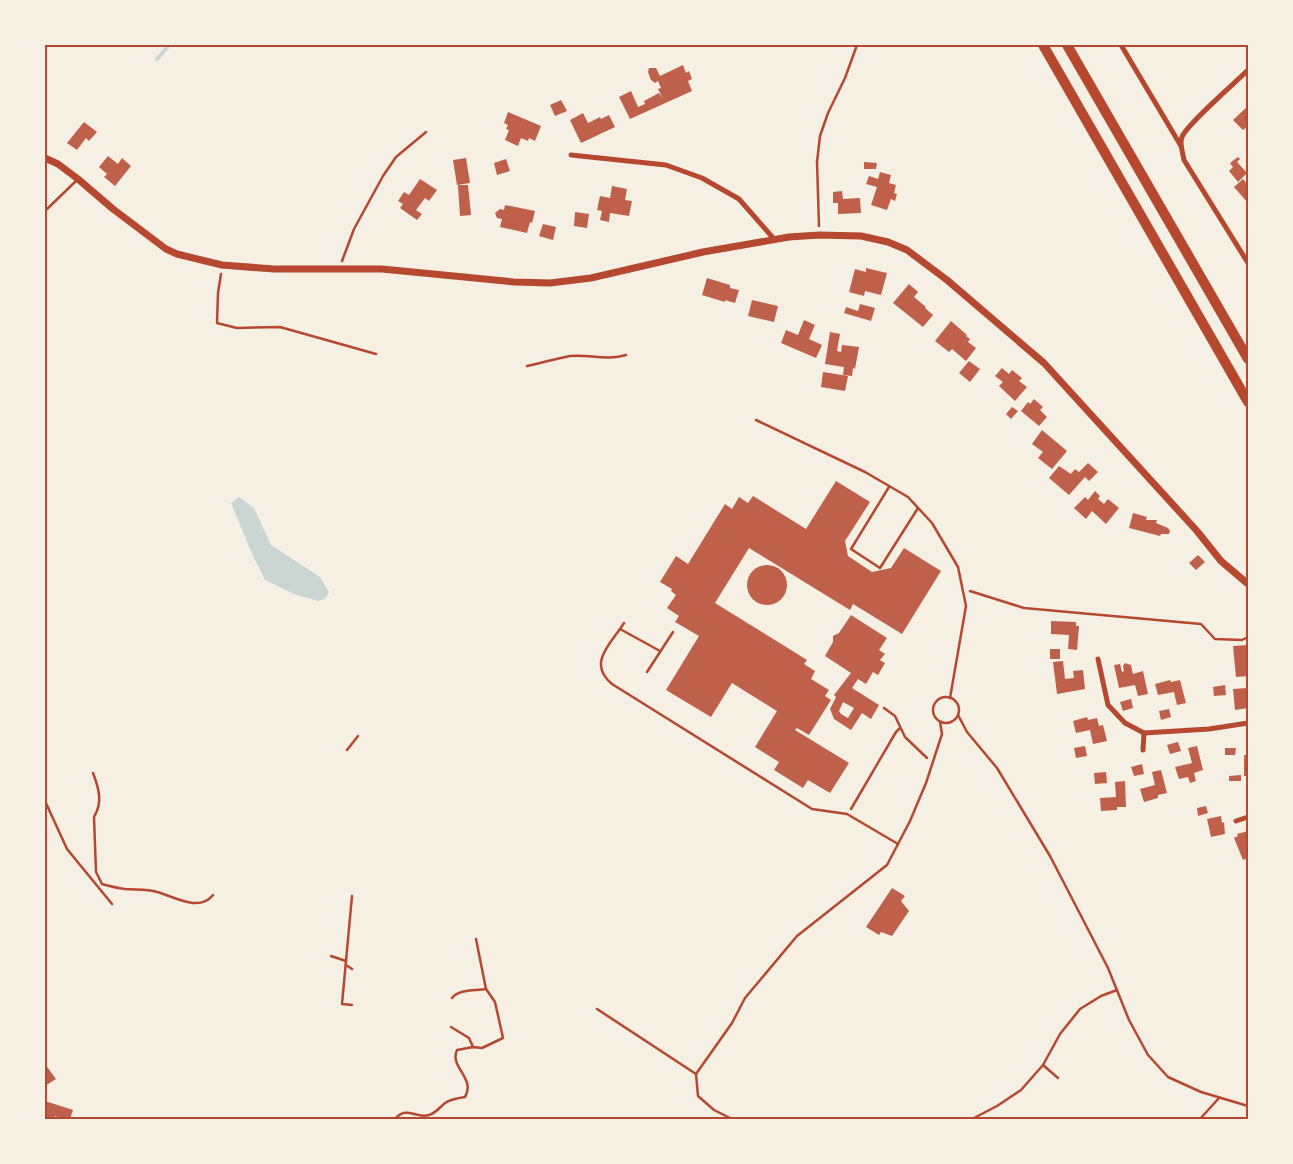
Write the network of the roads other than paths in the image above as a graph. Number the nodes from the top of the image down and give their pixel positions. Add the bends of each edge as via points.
1 (1043, 45) edge
2 (1067, 45) edge
3 (1121, 45) edge
4 (1248, 70) edge
5 (1181, 146) junction
6 (572, 155) dead end
7 (45, 158) edge
8 (78, 179) junction
9 (45, 211) edge
10 (774, 239) junction
11 (1248, 263) edge
12 (1248, 359) edge
13 (1248, 402) edge
14 (756, 420) dead end
15 (889, 487) junction
16 (918, 508) junction
17 (1248, 584) edge
18 (624, 623) dead end
19 (620, 628) junction
20 (673, 632) dead end
21 (660, 651) junction
22 (1098, 659) dead end
23 (647, 672) dead end
24 (950, 698) junction
25 (958, 715) junction
26 (940, 722) junction
27 (1248, 723) edge
28 (1144, 733) junction
29 (1143, 750) dead end
30 (1248, 817) edge
31 (1236, 821) dead end
32 (898, 844) junction
33 (1116, 990) junction
34 (597, 1009) dead end
35 (1043, 1065) junction
36 (696, 1074) junction
37 (1058, 1078) dead end
38 (1219, 1098) junction
39 (1248, 1106) edge
40 (732, 1119) edge
41 (972, 1119) edge
42 (1200, 1119) edge

1 - 13 highway
2 - 12 highway
3 - 5 street
4 - 5 street via 1191,124 1182,136
5 - 11 street via 1184,160
6 - 10 street via 666,165 702,178 739,199
7 - 8 street
8 - 9 lane
8 - 10 street via 166,249 222,265 274,269 382,269 550,283 591,278
10 - 17 street via 861,236 907,250 1044,363 1221,561
14 - 15 lane via 865,472
15 - 16 lane via 908,497
15 - 16 lane via 851,549 880,568
16 - 24 lane via 932,523 958,567 966,606
18 - 19 lane
19 - 21 lane
19 - 32 lane via 603,652 600,664 604,678 812,809 847,814
20 - 21 lane
21 - 23 lane
22 - 28 street via 1108,704 1125,723
24 - 25 lane via 959,706
24 - 26 lane via 941,698 935,703 934,716
25 - 26 lane via 953,722
25 - 33 lane via 967,732 997,768 1050,856 1108,968
26 - 32 lane via 942,734 910,822
27 - 28 street
28 - 29 street
30 - 31 street
32 - 36 lane via 888,865 797,936 745,998 732,1023
33 - 35 lane via 1080,1009 1060,1034
33 - 38 lane via 1148,1056 1168,1077
34 - 36 lane
35 - 37 lane
35 - 41 lane via 1021,1090
36 - 40 lane via 698,1096 714,1110
38 - 39 lane
38 - 42 lane

